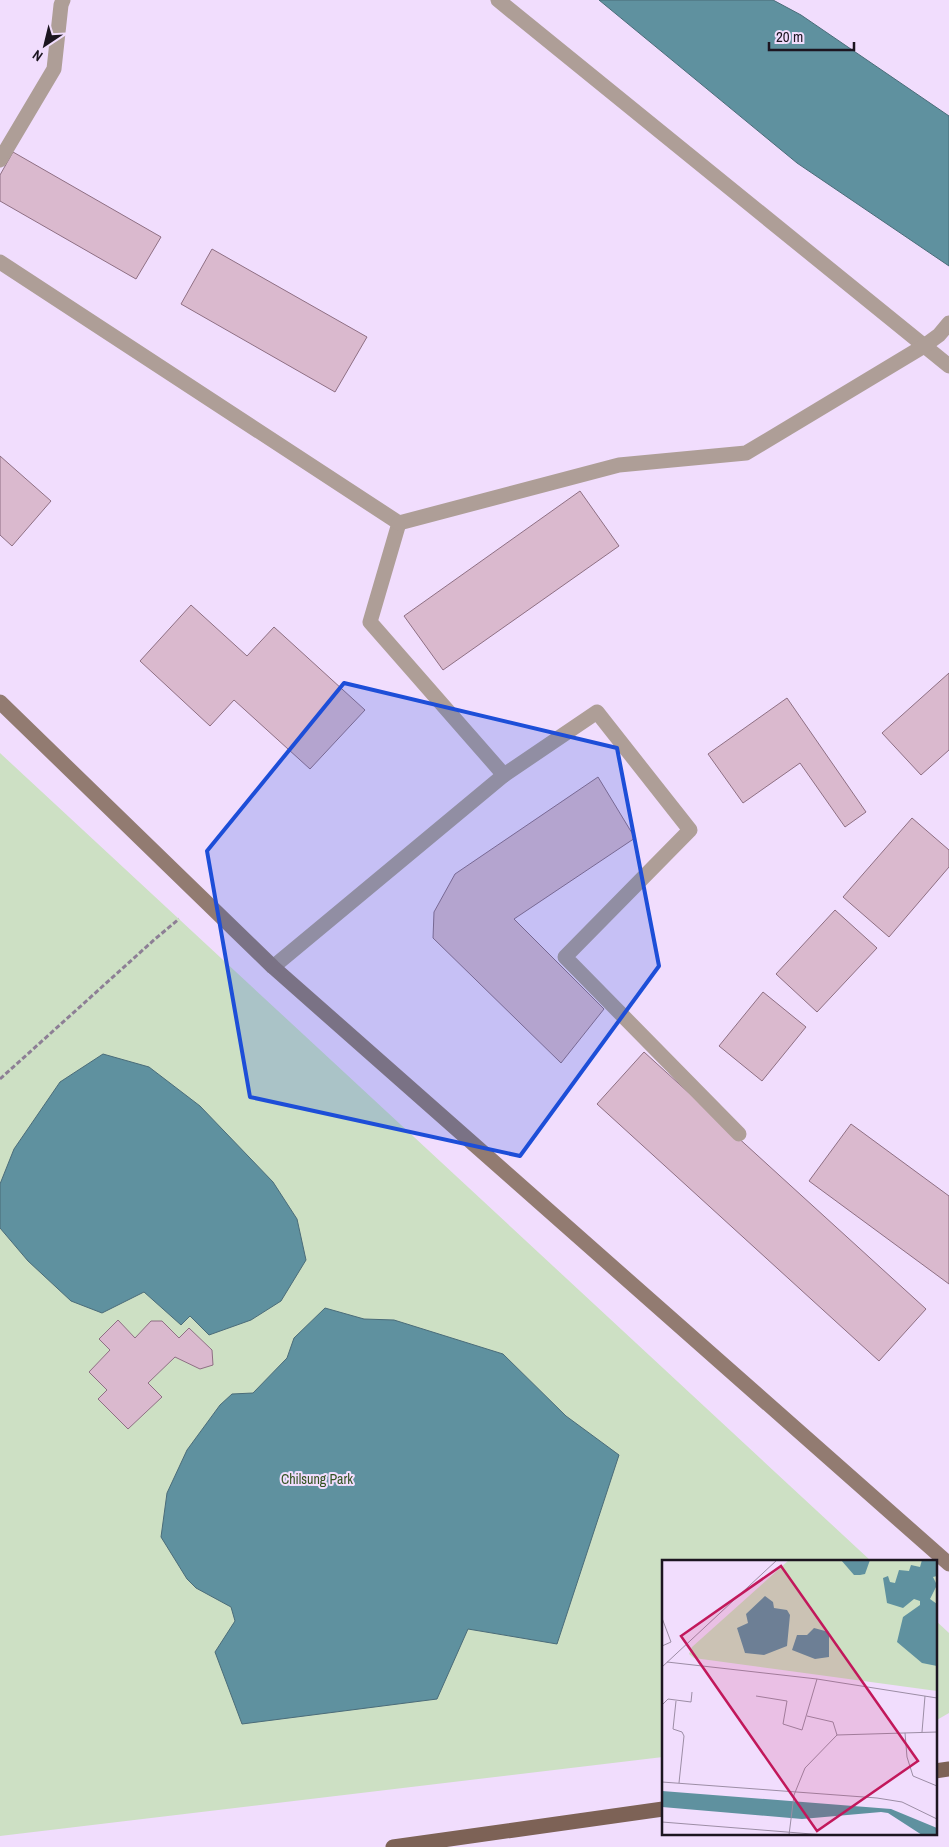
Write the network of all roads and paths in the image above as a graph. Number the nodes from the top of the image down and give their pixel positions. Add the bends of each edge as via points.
1 (63, 0) edge
2 (498, 0) edge
3 (0, 160) edge
4 (0, 262) edge
5 (949, 323) edge
6 (924, 346) junction
7 (949, 366) edge
8 (399, 523) junction
9 (0, 702) edge
10 (504, 775) junction
11 (179, 919) dead end
12 (273, 967) junction
13 (0, 1079) edge
14 (739, 1134) dead end
15 (949, 1564) edge
16 (949, 1769) edge
17 (936, 1770) edge
18 (662, 1809) edge
19 (393, 1847) edge

1 - 3 street via 54,69
2 - 6 street
4 - 8 street
5 - 6 street
6 - 7 street
6 - 8 street via 746,453 619,464
8 - 10 street via 370,622
9 - 12 street
10 - 12 street
10 - 14 street via 597,712 690,830 565,957
11 - 13 path
12 - 15 street
16 - 17 main road
18 - 19 main road

